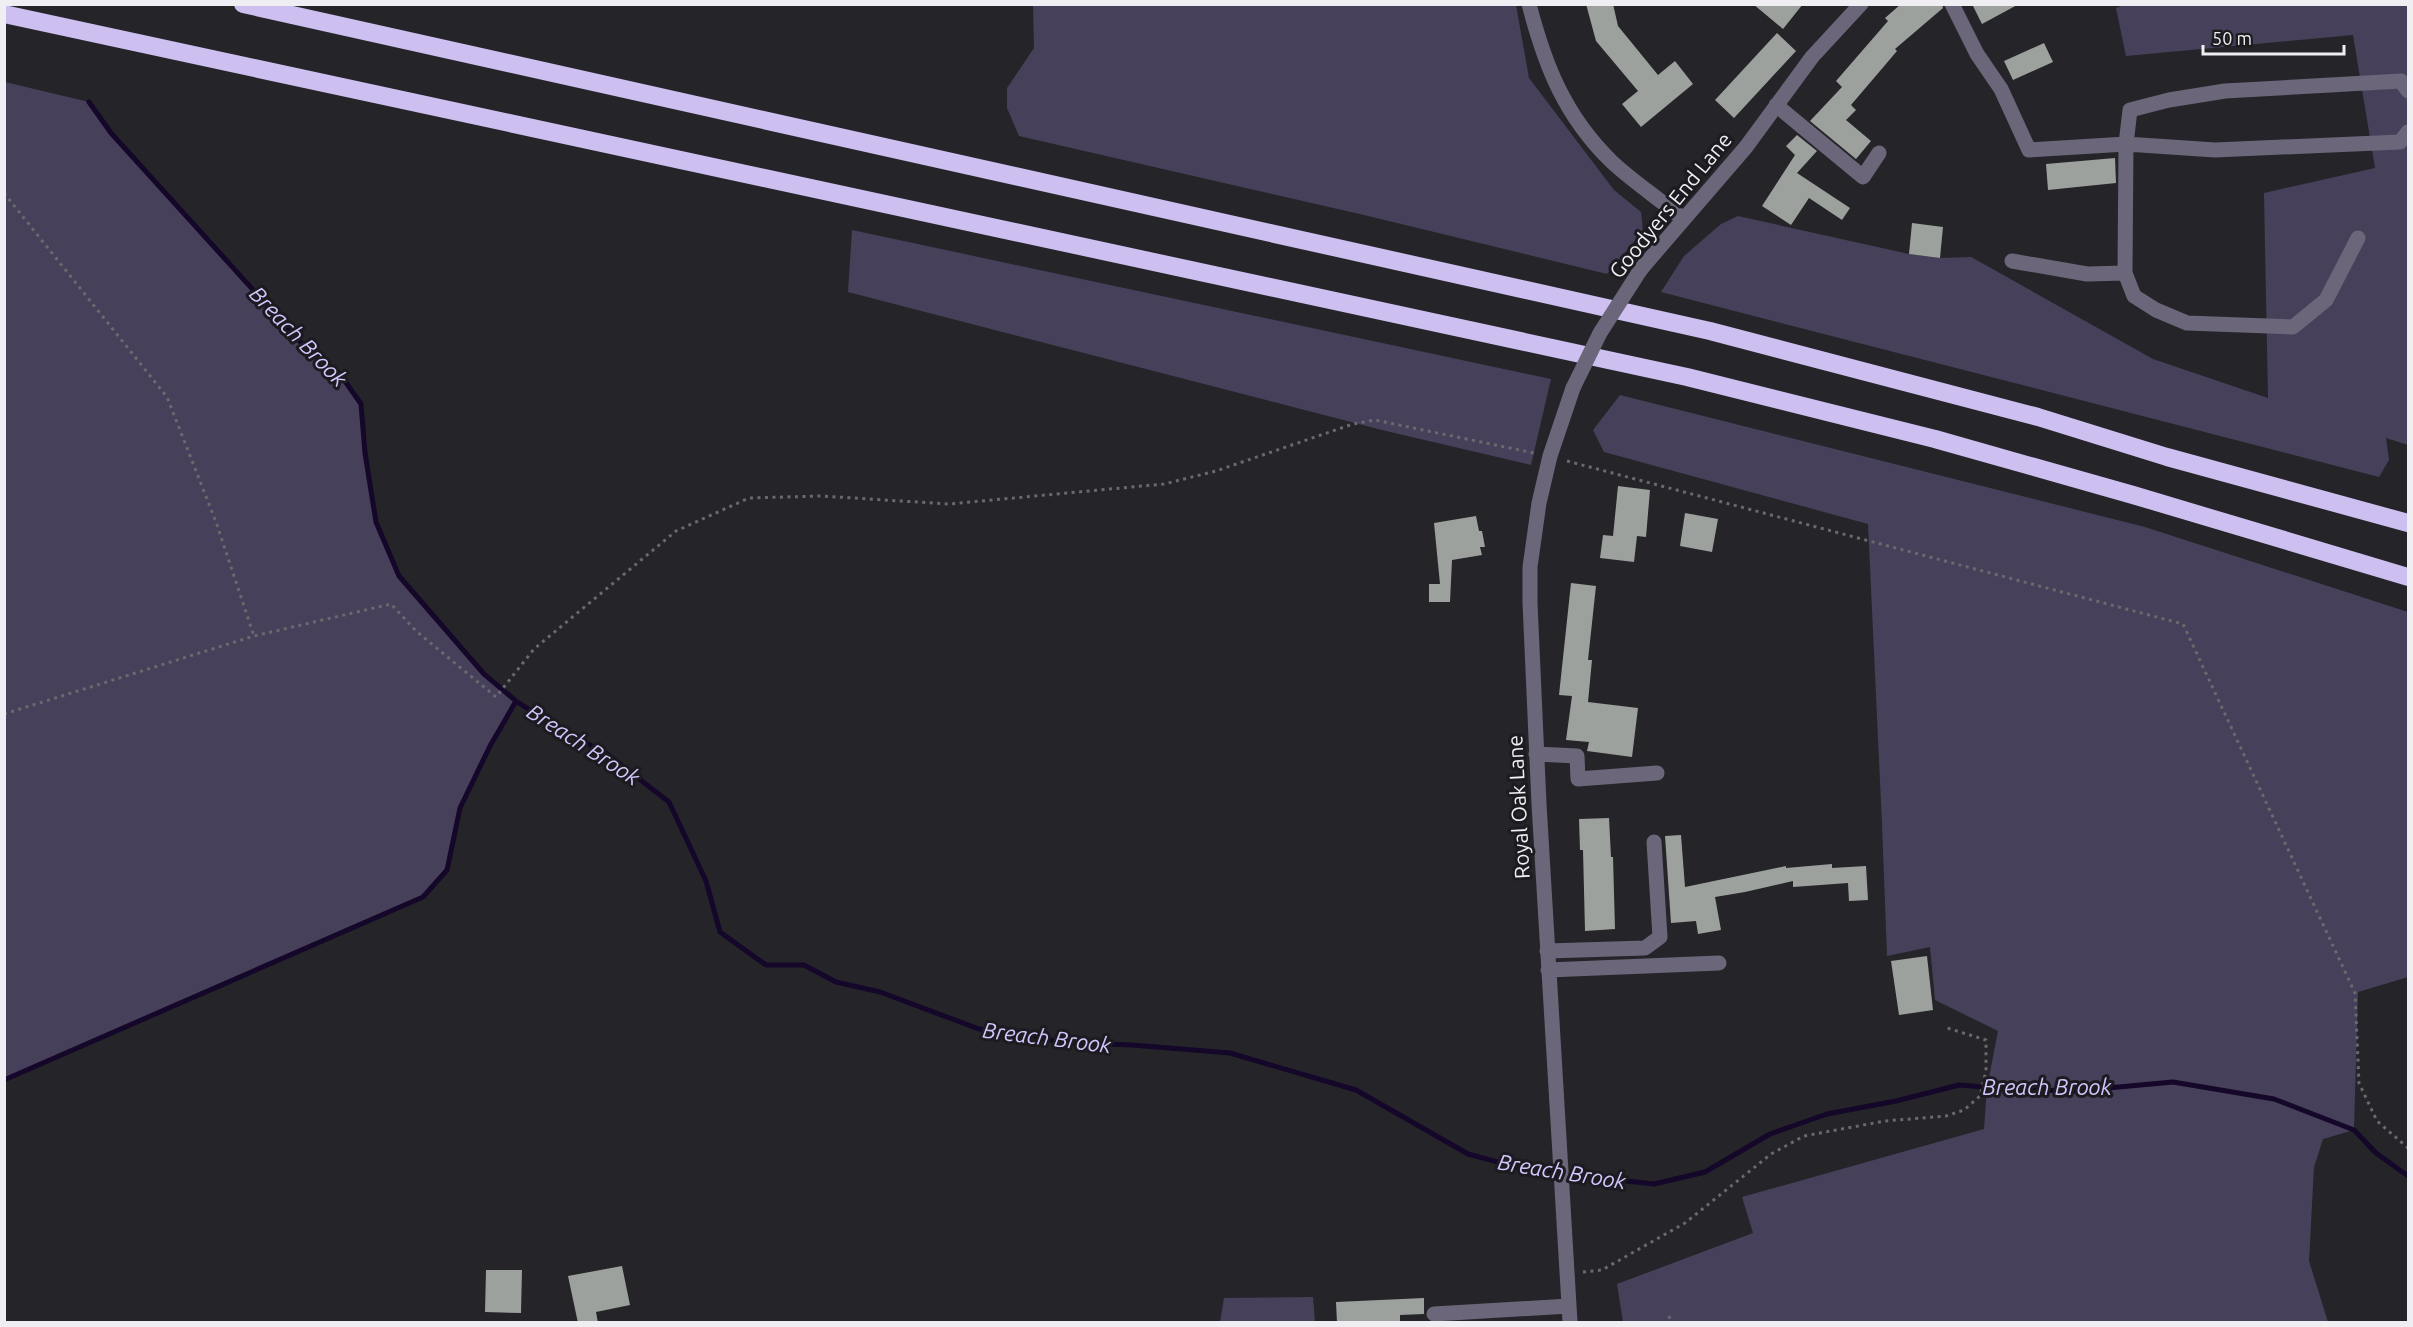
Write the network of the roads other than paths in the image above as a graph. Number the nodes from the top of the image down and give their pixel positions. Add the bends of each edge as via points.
1 (243, 4) edge
2 (1529, 4) edge
3 (1861, 4) edge
4 (1952, 4) edge
5 (4, 14) edge
6 (2409, 92) edge
7 (1776, 105) junction
8 (2409, 132) edge
9 (2126, 144) junction
10 (1879, 153) dead end
11 (1683, 219) junction
12 (2358, 238) dead end
13 (2012, 261) dead end
14 (2125, 273) junction
15 (1550, 456) joint
16 (2409, 524) edge
17 (2409, 577) edge
18 (1536, 754) junction
19 (1657, 773) dead end
20 (1654, 842) dead end
21 (1547, 951) junction
22 (1719, 963) dead end
23 (1548, 970) junction
24 (1569, 1306) junction
25 (1434, 1314) dead end
26 (1570, 1323) edge

1 - 16 highway via 1710,331 2038,417
2 - 11 street via 1548,68 1587,136 1613,163
3 - 7 street, Goodyers End Lane via 1812,57
4 - 9 street via 1977,54 2001,89 2029,150
5 - 17 highway via 1687,377 1935,439
6 - 9 street via 2401,81 2225,91 2169,100 2130,110
7 - 10 street via 1863,177
7 - 11 street, Goodyers End Lane via 1746,147
8 - 9 street via 2400,142 2215,150
9 - 14 street
11 - 15 street, Goodyers End Lane, bridge via 1641,269 1600,333 1574,388
12 - 14 street via 2326,300 2293,327 2187,323 2134,296
13 - 14 street via 2087,274
15 - 18 street, Royal Oak Lane via 1530,567
18 - 19 street via 1576,756 1578,779
18 - 21 street, Royal Oak Lane
20 - 21 street via 1660,937 1646,948
21 - 23 street, Royal Oak Lane
22 - 23 street
23 - 24 street, Royal Oak Lane
24 - 25 street
24 - 26 street

